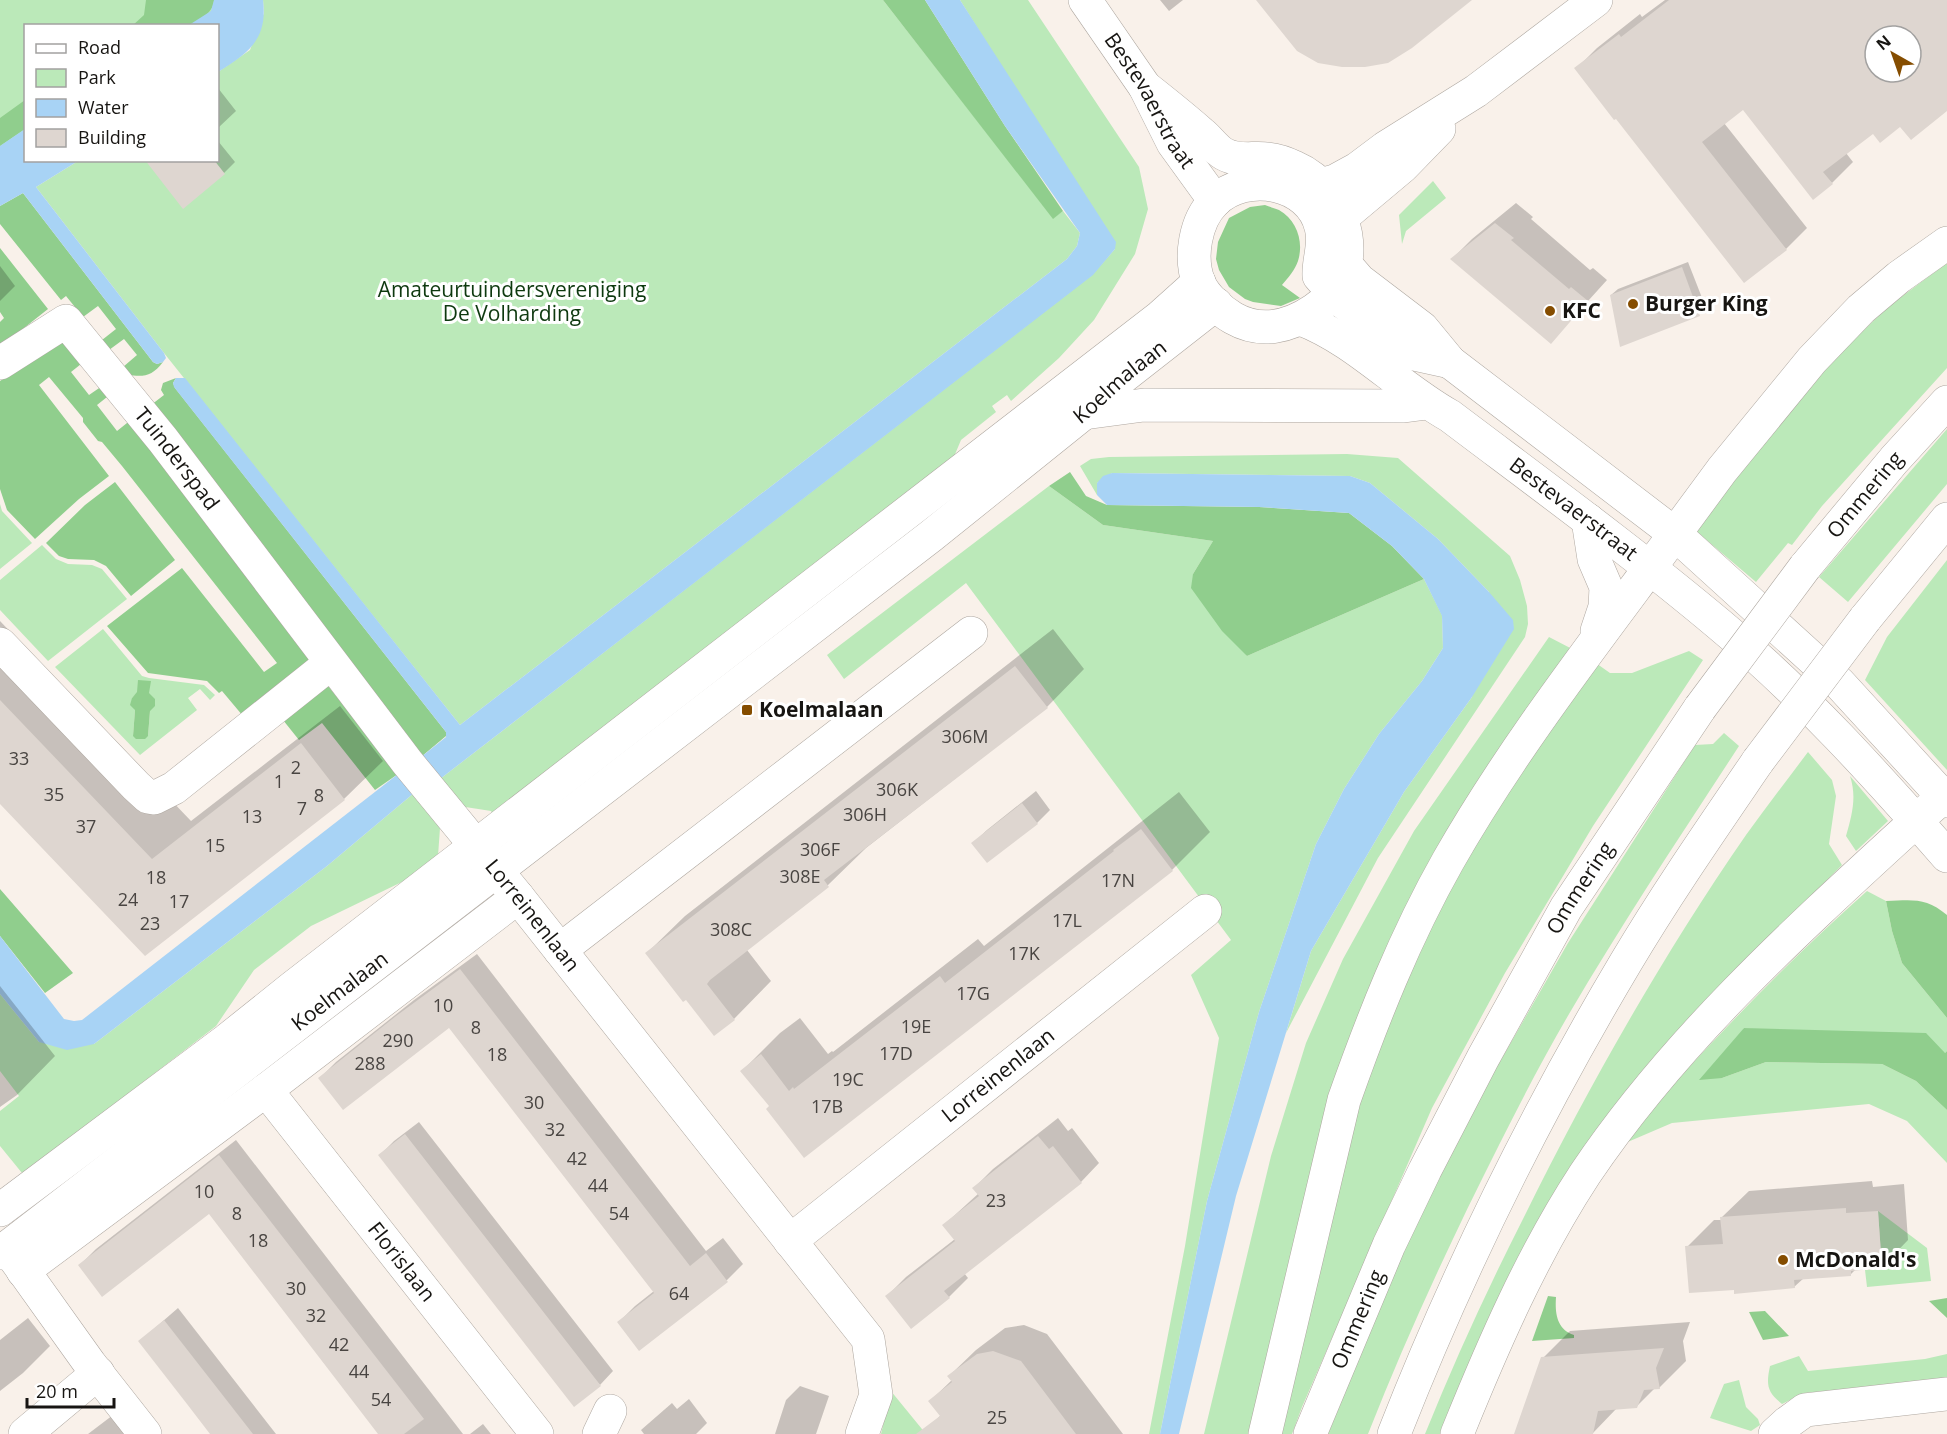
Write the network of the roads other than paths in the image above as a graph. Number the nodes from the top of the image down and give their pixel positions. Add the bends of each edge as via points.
1 (1085, 0) edge
2 (1596, 0) edge
3 (1145, 87) junction
4 (1476, 92) junction
5 (1308, 188) junction
6 (1215, 201) junction
7 (1341, 218) junction
8 (1947, 243) edge
9 (1339, 279) junction
10 (1207, 293) junction
11 (1301, 319) junction
12 (0, 363) edge
13 (1947, 402) edge
14 (1428, 404) junction
15 (1084, 413) junction
16 (1947, 519) edge
17 (1588, 520) junction
18 (1675, 534) junction
19 (1649, 569) junction
20 (971, 633) dead end
21 (0, 644) edge
22 (1590, 648) junction
23 (331, 663) junction
24 (1946, 797) edge
25 (1916, 821) junction
26 (475, 846) junction
27 (1947, 856) edge
28 (496, 871) junction
29 (518, 897) junction
30 (1205, 911) dead end
31 (560, 950) junction
32 (266, 1090) junction
33 (0, 1210) edge
34 (790, 1241) junction
35 (7, 1253) edge
36 (98, 1373) junction
37 (1947, 1394) edge
38 (25, 1434) edge
39 (145, 1434) edge
40 (537, 1434) edge
41 (862, 1434) edge
42 (1265, 1434) edge
43 (1310, 1434) edge
44 (1394, 1434) edge
45 (1457, 1434) edge
46 (1775, 1434) edge

1 - 3 main road, Bestevaerstraat
2 - 4 main road
3 - 5 main road via 1222,154 1281,161 1308,174
3 - 6 main road, Bestevaerstraat via 1173,143
4 - 5 main road via 1357,169 1335,181
4 - 7 main road via 1403,166
5 - 6 main road via 1246,185
5 - 7 main road via 1331,198
5 - 9 main road via 1322,228 1319,276
6 - 10 main road via 1196,240 1195,268
7 - 9 main road via 1348,244
8 - 18 main road via 1862,309 1812,360
9 - 11 main road via 1322,305
9 - 18 main road, Bestevaerstraat via 1409,353 1450,362
10 - 11 main road via 1234,318 1256,327 1271,328
10 - 15 main road, Koelmalaan
10 - 26 main road, Koelmalaan via 1160,317
11 - 14 main road, Bestevaerstraat via 1324,328
12 - 23 main road, Tuinderspad via 66,321 163,440
13 - 43 main road, Ommering, bridge via 1805,567 1700,708 1566,908 1425,1170 1389,1245
14 - 15 main road via 1144,405
14 - 17 main road, Bestevaerstraat via 1450,416
15 - 28 main road, Koelmalaan
16 - 44 main road, bridge via 1758,761 1627,960 1519,1154 1445,1310
17 - 19 main road, Bestevaerstraat
17 - 22 main road via 1594,559 1607,598
18 - 19 main road
18 - 24 main road, Bestevaerstraat via 1852,696
19 - 22 main road
19 - 25 main road, Bestevaerstraat via 1721,626 1827,725
20 - 31 main road
21 - 23 main road via 136,786 154,798 174,788
22 - 42 main road via 1479,808 1406,941 1344,1100
23 - 26 main road, Tuinderspad
24 - 25 main road
25 - 27 main road, Bestevaerstraat
25 - 45 main road via 1725,1004 1632,1112 1549,1233 1519,1291
26 - 28 main road, Lorreinenlaan
26 - 33 main road, Koelmalaan via 227,1040
28 - 29 main road, Lorreinenlaan
28 - 35 main road, Koelmalaan
29 - 31 main road, Lorreinenlaan
29 - 32 main road, Koelmalaan
30 - 34 main road, Lorreinenlaan
31 - 34 main road, Lorreinenlaan
32 - 35 main road, Koelmalaan
32 - 40 main road, Florislaan
34 - 41 main road, Lorreinenlaan via 868,1339 876,1395
35 - 36 main road
36 - 38 main road
36 - 39 main road
37 - 46 main road via 1805,1410

